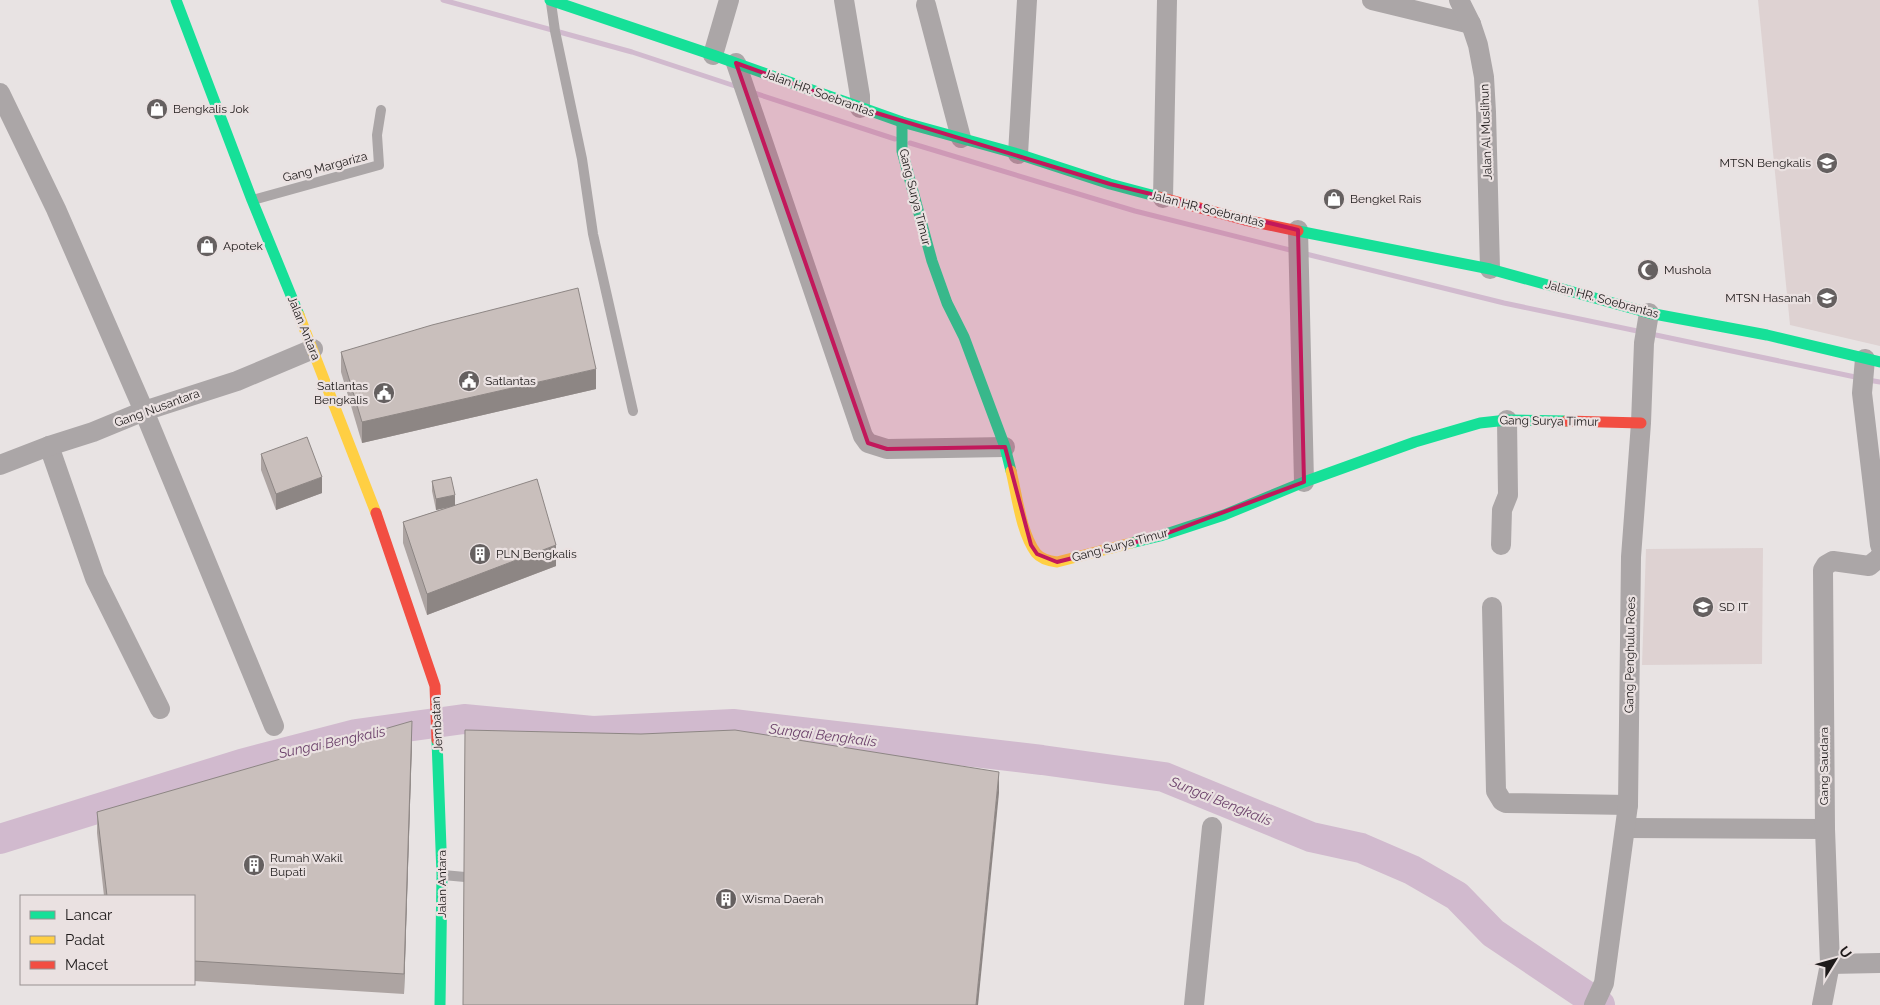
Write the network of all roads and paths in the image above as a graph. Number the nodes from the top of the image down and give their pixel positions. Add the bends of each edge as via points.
1 (176, 0) edge
2 (729, 0) edge
3 (844, 0) edge
4 (1027, 0) edge
5 (1167, 0) edge
6 (1372, 0) edge
7 (1459, 0) edge
8 (551, 4) edge
9 (577, 4) edge
10 (926, 5) dead end
11 (1471, 24) junction
12 (713, 55) junction
13 (736, 63) junction
14 (0, 94) edge
15 (860, 108) junction
16 (381, 110) dead end
17 (902, 127) junction
18 (961, 138) junction
19 (1018, 154) junction
20 (1163, 198) junction
21 (252, 200) junction
22 (1298, 230) junction
23 (1490, 269) junction
24 (1647, 327) junction
25 (313, 350) junction
26 (1867, 372) edge
27 (144, 411) junction
28 (633, 411) dead end
29 (1507, 420) junction
30 (1641, 423) junction
31 (49, 446) junction
32 (1005, 447) junction
33 (0, 465) edge
34 (1304, 482) junction
35 (1500, 545) dead end
36 (1880, 545) edge
37 (1880, 556) edge
38 (1492, 607) dead end
39 (435, 686) joint
40 (160, 709) dead end
41 (274, 726) dead end
42 (439, 763) joint
43 (1628, 804) junction
44 (1212, 827) dead end
45 (1626, 828) junction
46 (1825, 829) junction
47 (442, 875) junction
48 (482, 878) edge
49 (1880, 963) edge
50 (1830, 964) junction
51 (440, 1005) edge
52 (1194, 1005) edge
53 (1594, 1005) edge
54 (1822, 1005) edge

1 - 21 street, Jalan Antara
2 - 12 street
3 - 15 street
4 - 19 street
5 - 20 street
6 - 11 street
7 - 11 street, Jalan Al Muslihun
8 - 9 street, Jalan HR. Soebrantas
8 - 28 lane via 593,234
9 - 12 street, Jalan HR. Soebrantas
10 - 18 street
11 - 23 street, Jalan Al Muslihun via 1484,77
12 - 13 street, Jalan HR. Soebrantas
13 - 15 street, Jalan HR. Soebrantas
13 - 32 street via 863,436 868,443 887,449
14 - 27 street via 56,209
15 - 17 street, Jalan HR. Soebrantas
16 - 21 lane, Gang Margariza via 377,135 379,165
17 - 18 street, Jalan HR. Soebrantas
17 - 32 street, Gang Surya Timur via 902,151 932,261
18 - 19 street, Jalan HR. Soebrantas
19 - 20 street, Jalan HR. Soebrantas
20 - 22 street, Jalan HR. Soebrantas
21 - 25 street, Jalan Antara
22 - 23 street, Jalan HR. Soebrantas
22 - 34 street
23 - 24 street, Jalan HR. Soebrantas
24 - 26 street, Jalan HR. Soebrantas via 1767,336
24 - 30 street, Gang Penghulu Roes
25 - 27 street, Gang Nusantara via 237,381
25 - 39 street, Jalan Antara via 386,541
26 - 36 street
27 - 31 street, Gang Nusantara
27 - 41 street
29 - 30 street, Gang Surya Timur
29 - 34 street, Gang Surya Timur via 1480,423 1443,434
29 - 35 street via 1508,495 1502,510
30 - 43 street, Gang Penghulu Roes via 1631,557
31 - 33 street, Gang Nusantara
31 - 40 street via 95,578
32 - 34 street, Gang Surya Timur via 1031,545 1046,560 1057,562 1160,536 1224,515
37 - 46 street, Gang Saudara via 1869,566 1833,561 1823,570
38 - 43 street via 1496,791 1499,796 1506,804
39 - 42 street, Jembatan
42 - 47 street, Jalan Antara
43 - 45 street, Gang Penghulu Roes
44 - 52 street
45 - 46 street
45 - 53 street, Gang Penghulu Roes via 1604,984
46 - 50 street
47 - 48 lane
47 - 51 street, Jalan Antara
49 - 50 street
50 - 54 street

